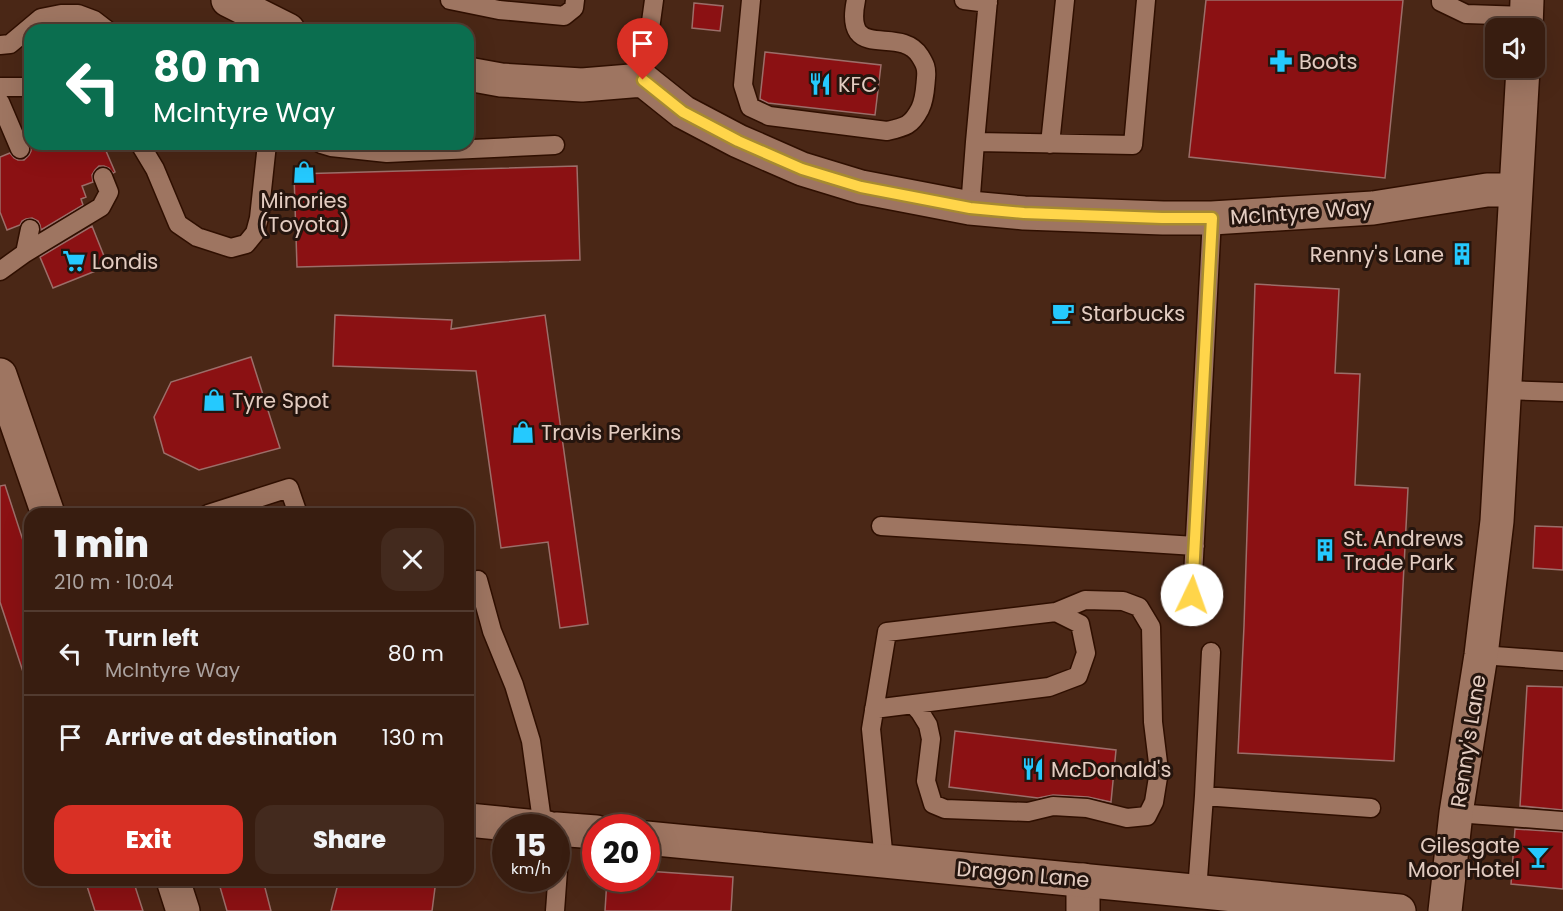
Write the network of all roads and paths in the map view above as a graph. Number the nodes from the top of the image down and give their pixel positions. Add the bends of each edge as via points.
1 (228, 0) edge
2 (450, 0) edge
3 (575, 0) edge
4 (654, 0) edge
5 (751, 0) edge
6 (855, 0) edge
7 (964, 0) edge
8 (1065, 0) edge
9 (1146, 0) edge
10 (1441, 0) edge
11 (988, 1) edge
12 (500, 5) edge
13 (1526, 15) edge
14 (34, 24) edge
15 (99, 24) edge
16 (275, 24) edge
17 (24, 32) edge
18 (0, 45) edge
19 (474, 75) edge
20 (1522, 78) edge
21 (643, 80) junction
22 (0, 87) edge
23 (24, 87) edge
24 (0, 102) edge
25 (975, 142) junction
26 (1050, 144) junction
27 (555, 145) dead end
28 (20, 149) dead end
29 (474, 149) edge
30 (144, 150) edge
31 (266, 150) edge
32 (359, 150) edge
33 (450, 150) edge
34 (103, 177) dead end
35 (1516, 190) junction
36 (970, 208) junction
37 (1212, 218) junction
38 (30, 229) dead end
39 (25, 253) junction
40 (0, 271) edge
41 (0, 375) edge
42 (1504, 390) junction
43 (1563, 392) edge
44 (46, 508) edge
45 (227, 508) edge
46 (296, 508) edge
47 (881, 526) dead end
48 (1195, 546) junction
49 (478, 580) dead end
50 (1192, 595) dead end
51 (1056, 612) junction
52 (1211, 652) dead end
53 (1481, 655) junction
54 (1563, 661) edge
55 (913, 704) junction
56 (874, 709) junction
57 (1204, 796) junction
58 (1371, 808) dead end
59 (1456, 813) junction
60 (549, 814) edge
61 (474, 821) edge
62 (1563, 821) edge
63 (492, 822) edge
64 (660, 839) edge
65 (884, 861) junction
66 (175, 886) edge
67 (1197, 891) junction
68 (554, 892) edge
69 (1083, 895) edge
70 (183, 911) edge
71 (555, 911) edge
72 (1399, 911) edge
73 (1445, 911) edge

1 - 16 street
2 - 12 lane
3 - 12 lane via 574,8 564,16
4 - 21 lane
5 - 6 lane via 743,85 750,107 769,117 887,131 904,127 914,120 925,100 927,68 917,52 906,44 862,36 856,30
7 - 11 lane
8 - 26 lane
9 - 26 lane via 1133,145
10 - 13 lane via 1466,14
11 - 25 lane
14 - 15 lane via 41,18 78,14
17 - 18 lane via 10,44
19 - 21 street via 582,85
20 - 35 street, Renny's Lane
21 - 36 street, McIntyre Way via 683,112 802,169 861,187
22 - 23 lane
24 - 28 lane
25 - 26 lane
25 - 36 lane
27 - 29 lane
30 - 31 lane via 178,224 197,237 231,248 246,244 255,233
32 - 33 lane
34 - 39 lane via 109,192 101,207
35 - 37 street, McIntyre Way via 1487,190 1373,208
35 - 42 street, Renny's Lane
36 - 37 street, McIntyre Way
37 - 48 lane
38 - 39 lane
39 - 40 lane
41 - 44 street
42 - 43 lane
42 - 53 street, Renny's Lane via 1497,521
45 - 46 lane via 289,488
47 - 48 lane
48 - 50 lane
49 - 60 lane via 531,741
51 - 55 lane via 1080,624 1086,653 1078,676 1050,687
51 - 55 lane via 1085,600 1123,601 1139,607 1151,627 1153,722 1159,771 1154,802 1147,816 1127,818 1087,808 1053,806 1028,812 945,809 933,804 926,781 931,739 928,725
51 - 56 lane via 887,632
52 - 57 lane
53 - 54 lane
53 - 59 street, Renny's Lane
55 - 56 lane
56 - 65 lane via 871,729
57 - 58 lane
57 - 67 lane
59 - 62 lane
59 - 73 street, Renny's Lane
61 - 63 street
64 - 65 street, Dragon Lane
65 - 69 street, Dragon Lane
66 - 70 street
67 - 69 street, Dragon Lane
67 - 72 street, Dragon Lane
68 - 71 lane

